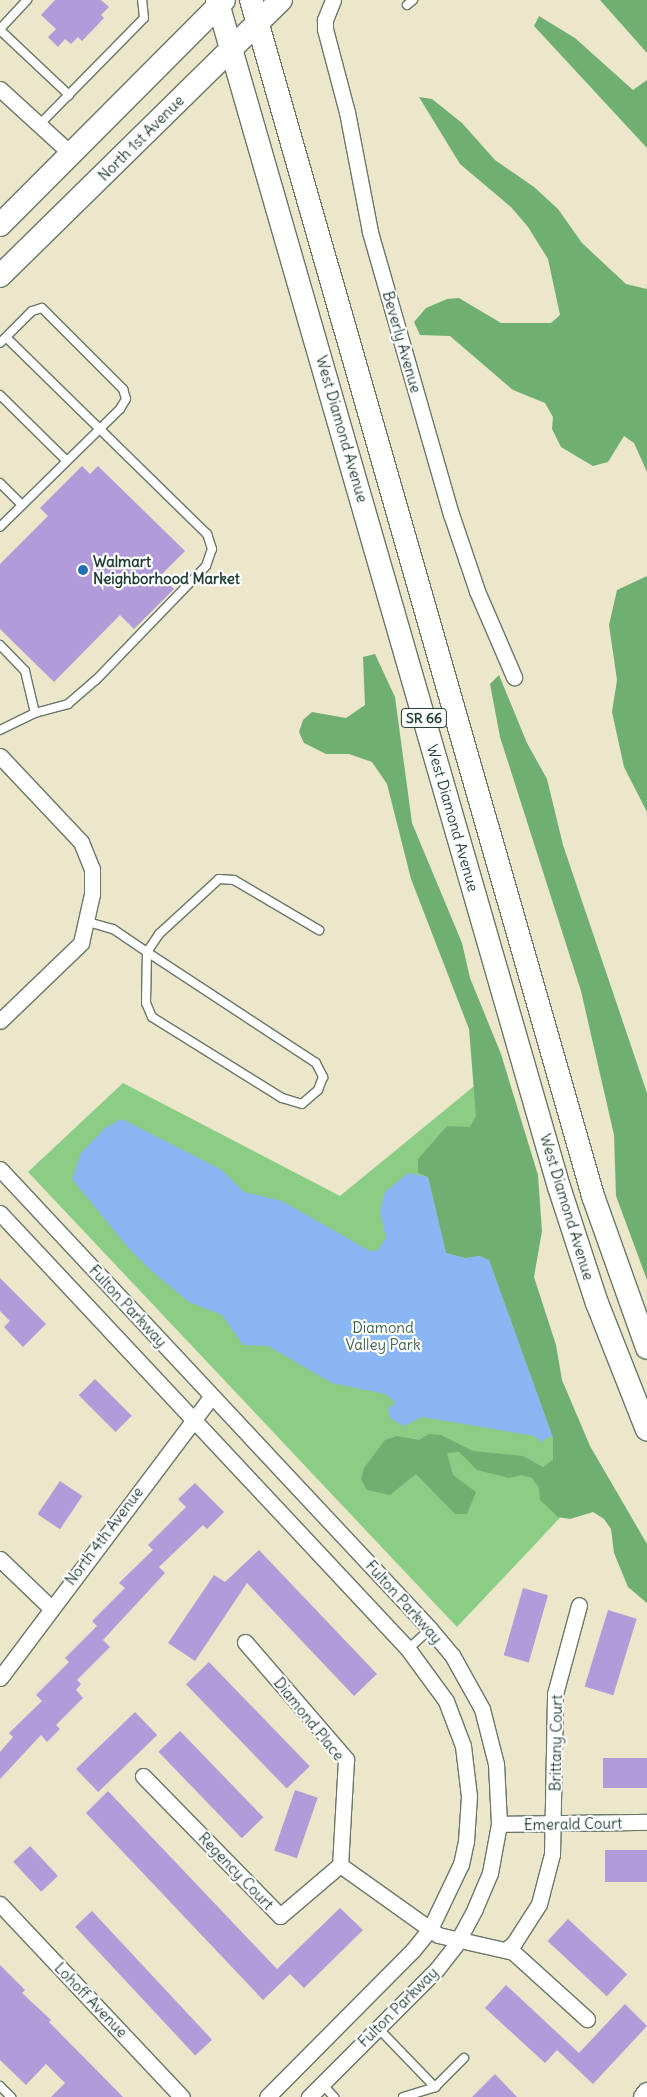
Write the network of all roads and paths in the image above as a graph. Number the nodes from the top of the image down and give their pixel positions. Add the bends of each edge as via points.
1 (27, 0) edge
2 (142, 0) edge
3 (251, 0) edge
4 (281, 0) edge
5 (333, 0) edge
6 (220, 2) edge
7 (257, 24) junction
8 (0, 29) edge
9 (231, 49) junction
10 (0, 89) edge
11 (69, 95) junction
12 (38, 126) junction
13 (70, 154) junction
14 (0, 225) edge
15 (0, 276) edge
16 (3, 340) edge
17 (0, 396) edge
18 (100, 428) junction
19 (66, 460) junction
20 (0, 483) edge
21 (22, 505) junction
22 (0, 527) edge
23 (0, 645) edge
24 (514, 677) dead end
25 (35, 713) junction
26 (0, 730) edge
27 (0, 756) edge
28 (88, 922) junction
29 (319, 930) dead end
30 (147, 952) junction
31 (0, 1021) edge
32 (0, 1170) edge
33 (0, 1213) edge
34 (647, 1348) edge
35 (211, 1397) junction
36 (191, 1420) junction
37 (647, 1430) edge
38 (0, 1559) edge
39 (579, 1605) dead end
40 (51, 1608) junction
41 (430, 1629) junction
42 (245, 1642) dead end
43 (408, 1649) junction
44 (0, 1678) edge
45 (143, 1776) dead end
46 (647, 1822) edge
47 (499, 1824) junction
48 (554, 1825) junction
49 (340, 1865) junction
50 (0, 1904) edge
51 (430, 1929) junction
52 (458, 1939) junction
53 (506, 1950) junction
54 (587, 2019) dead end
55 (378, 2027) junction
56 (464, 2058) dead end
57 (322, 2084) junction
58 (0, 2086) edge
59 (435, 2086) junction
60 (647, 2093) edge
61 (11, 2097) edge
62 (182, 2097) edge
63 (266, 2097) edge
64 (309, 2097) edge
65 (334, 2097) edge
66 (403, 2097) edge
67 (644, 2097) edge

1 - 8 lane
2 - 11 lane via 144,18
3 - 7 main road, West Diamond Avenue / SR 66
4 - 7 main road, North 1st Avenue
5 - 24 street, Beverly Avenue via 325,29 347,112 370,232 450,514 477,591
6 - 9 main road, West Diamond Avenue / SR 66
6 - 13 main road
7 - 9 main road, North 1st Avenue
7 - 34 main road, West Diamond Avenue / SR 66 via 593,1196
8 - 11 lane
9 - 15 main road, North 1st Avenue
9 - 37 main road, West Diamond Avenue / SR 66 via 559,1188 597,1303
10 - 12 street
11 - 12 lane
12 - 13 street
13 - 14 main road
16 - 18 lane
16 - 18 lane via 32,310 42,308 123,389 126,399
17 - 19 lane
18 - 19 lane
18 - 25 lane via 207,534 212,549 206,566 96,680 68,704
19 - 21 lane
20 - 21 lane
21 - 22 lane
23 - 25 lane via 25,671
25 - 26 lane
27 - 28 street via 81,842 92,869
28 - 30 lane via 112,929
28 - 31 street via 81,942
29 - 30 lane via 234,880 219,879 159,934
30 - 30 lane via 316,1063 323,1077 318,1090 302,1104 282,1098 152,1017 146,1003
32 - 35 street, Fulton Parkway
33 - 36 street, Fulton Parkway
35 - 36 street, North 4th Avenue
35 - 41 street, Fulton Parkway
36 - 40 street, North 4th Avenue
36 - 43 street, Fulton Parkway
38 - 40 street
39 - 48 street, Brittany Court via 555,1694
40 - 44 street, North 4th Avenue
41 - 43 lane
41 - 47 street, Fulton Parkway via 452,1655 482,1709 496,1764
42 - 49 street, Diamond Place via 346,1759
43 - 51 street, Fulton Parkway via 428,1672 454,1720 463,1746 469,1796 461,1864
45 - 49 street, Regency Court via 280,1916
46 - 48 street, Emerald Court
47 - 48 street, Emerald Court
47 - 52 street, Fulton Parkway via 490,1873
48 - 53 street, Brittany Court via 552,1854 539,1904
49 - 51 street
50 - 62 street, Lohoff Avenue
51 - 52 street via 438,1935
51 - 63 street, Fulton Parkway via 413,1950
52 - 53 street
52 - 55 street, Fulton Parkway via 436,1970
53 - 54 street via 524,1960
55 - 57 street, Fulton Parkway
55 - 59 lane
56 - 59 lane
57 - 64 street, Fulton Parkway
57 - 65 lane
58 - 61 lane
59 - 66 lane
60 - 67 main road

